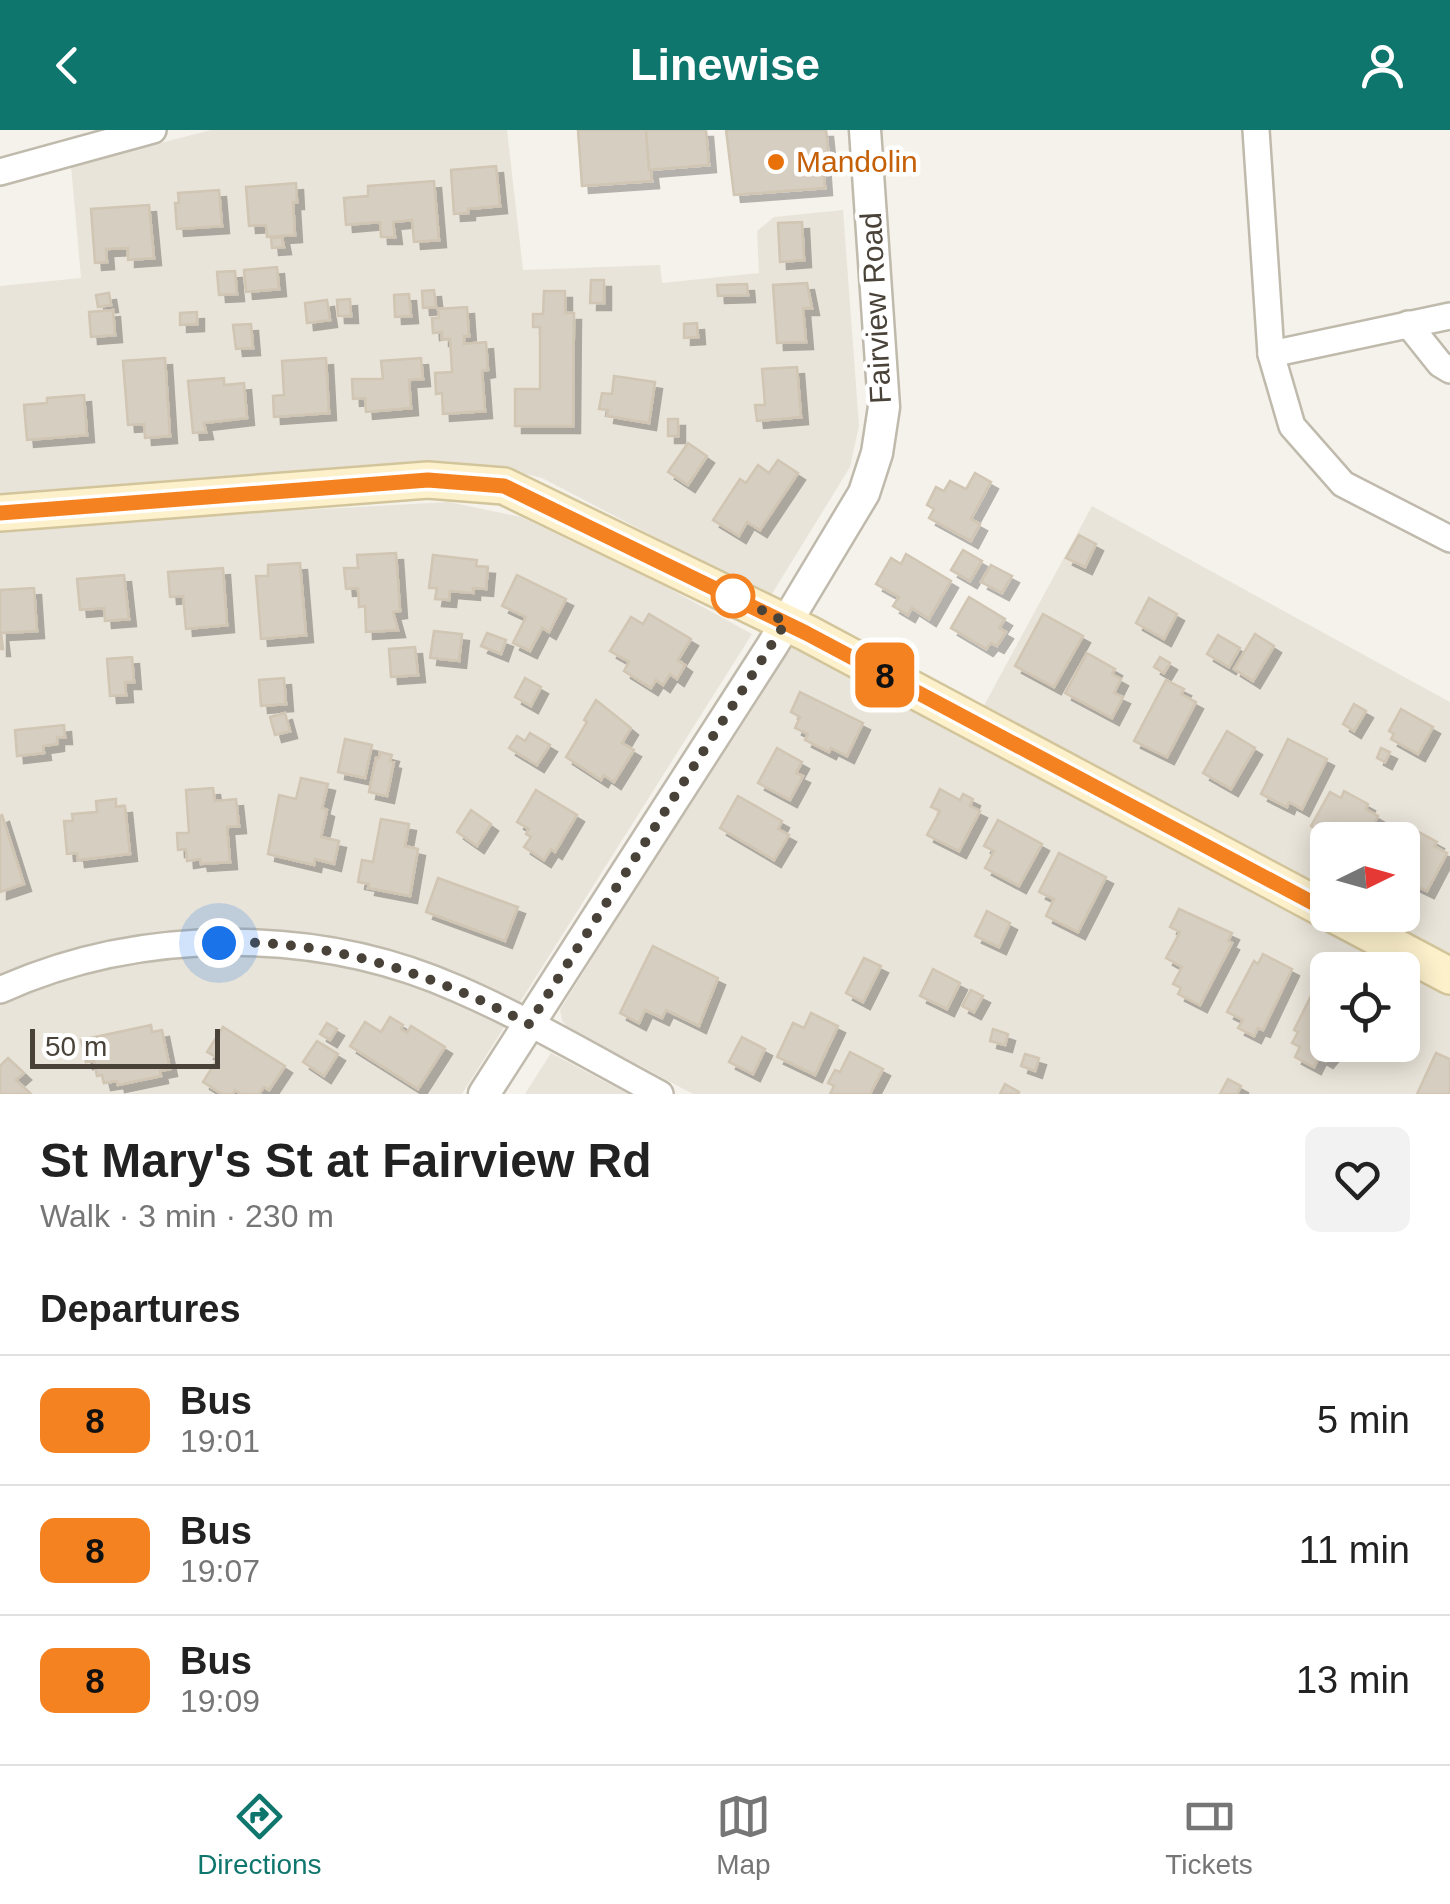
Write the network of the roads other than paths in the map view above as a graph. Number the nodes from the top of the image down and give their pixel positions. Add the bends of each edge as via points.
1 (154, 130) edge
2 (865, 130) edge
3 (1256, 130) edge
4 (0, 172) edge
5 (1450, 316) edge
6 (1408, 324) junction
7 (1270, 354) junction
8 (1450, 370) edge
9 (0, 512) edge
10 (1450, 539) edge
11 (786, 622) junction
12 (1310, 901) edge
13 (1368, 932) edge
14 (1450, 976) edge
15 (0, 990) edge
16 (529, 1024) junction
17 (484, 1094) edge
18 (660, 1094) edge

1 - 4 street
2 - 11 street, Fairview Road via 884,406 877,453 864,494
3 - 7 street
5 - 6 street
6 - 7 street
6 - 8 street
7 - 10 street via 1292,426 1343,484
9 - 11 main road via 428,480 504,486
11 - 12 main road
11 - 16 street, Fairview Road
13 - 14 main road
15 - 16 street via 38,973 146,946 255,942 359,957 454,987
16 - 17 street, Fairview Road
16 - 18 street

